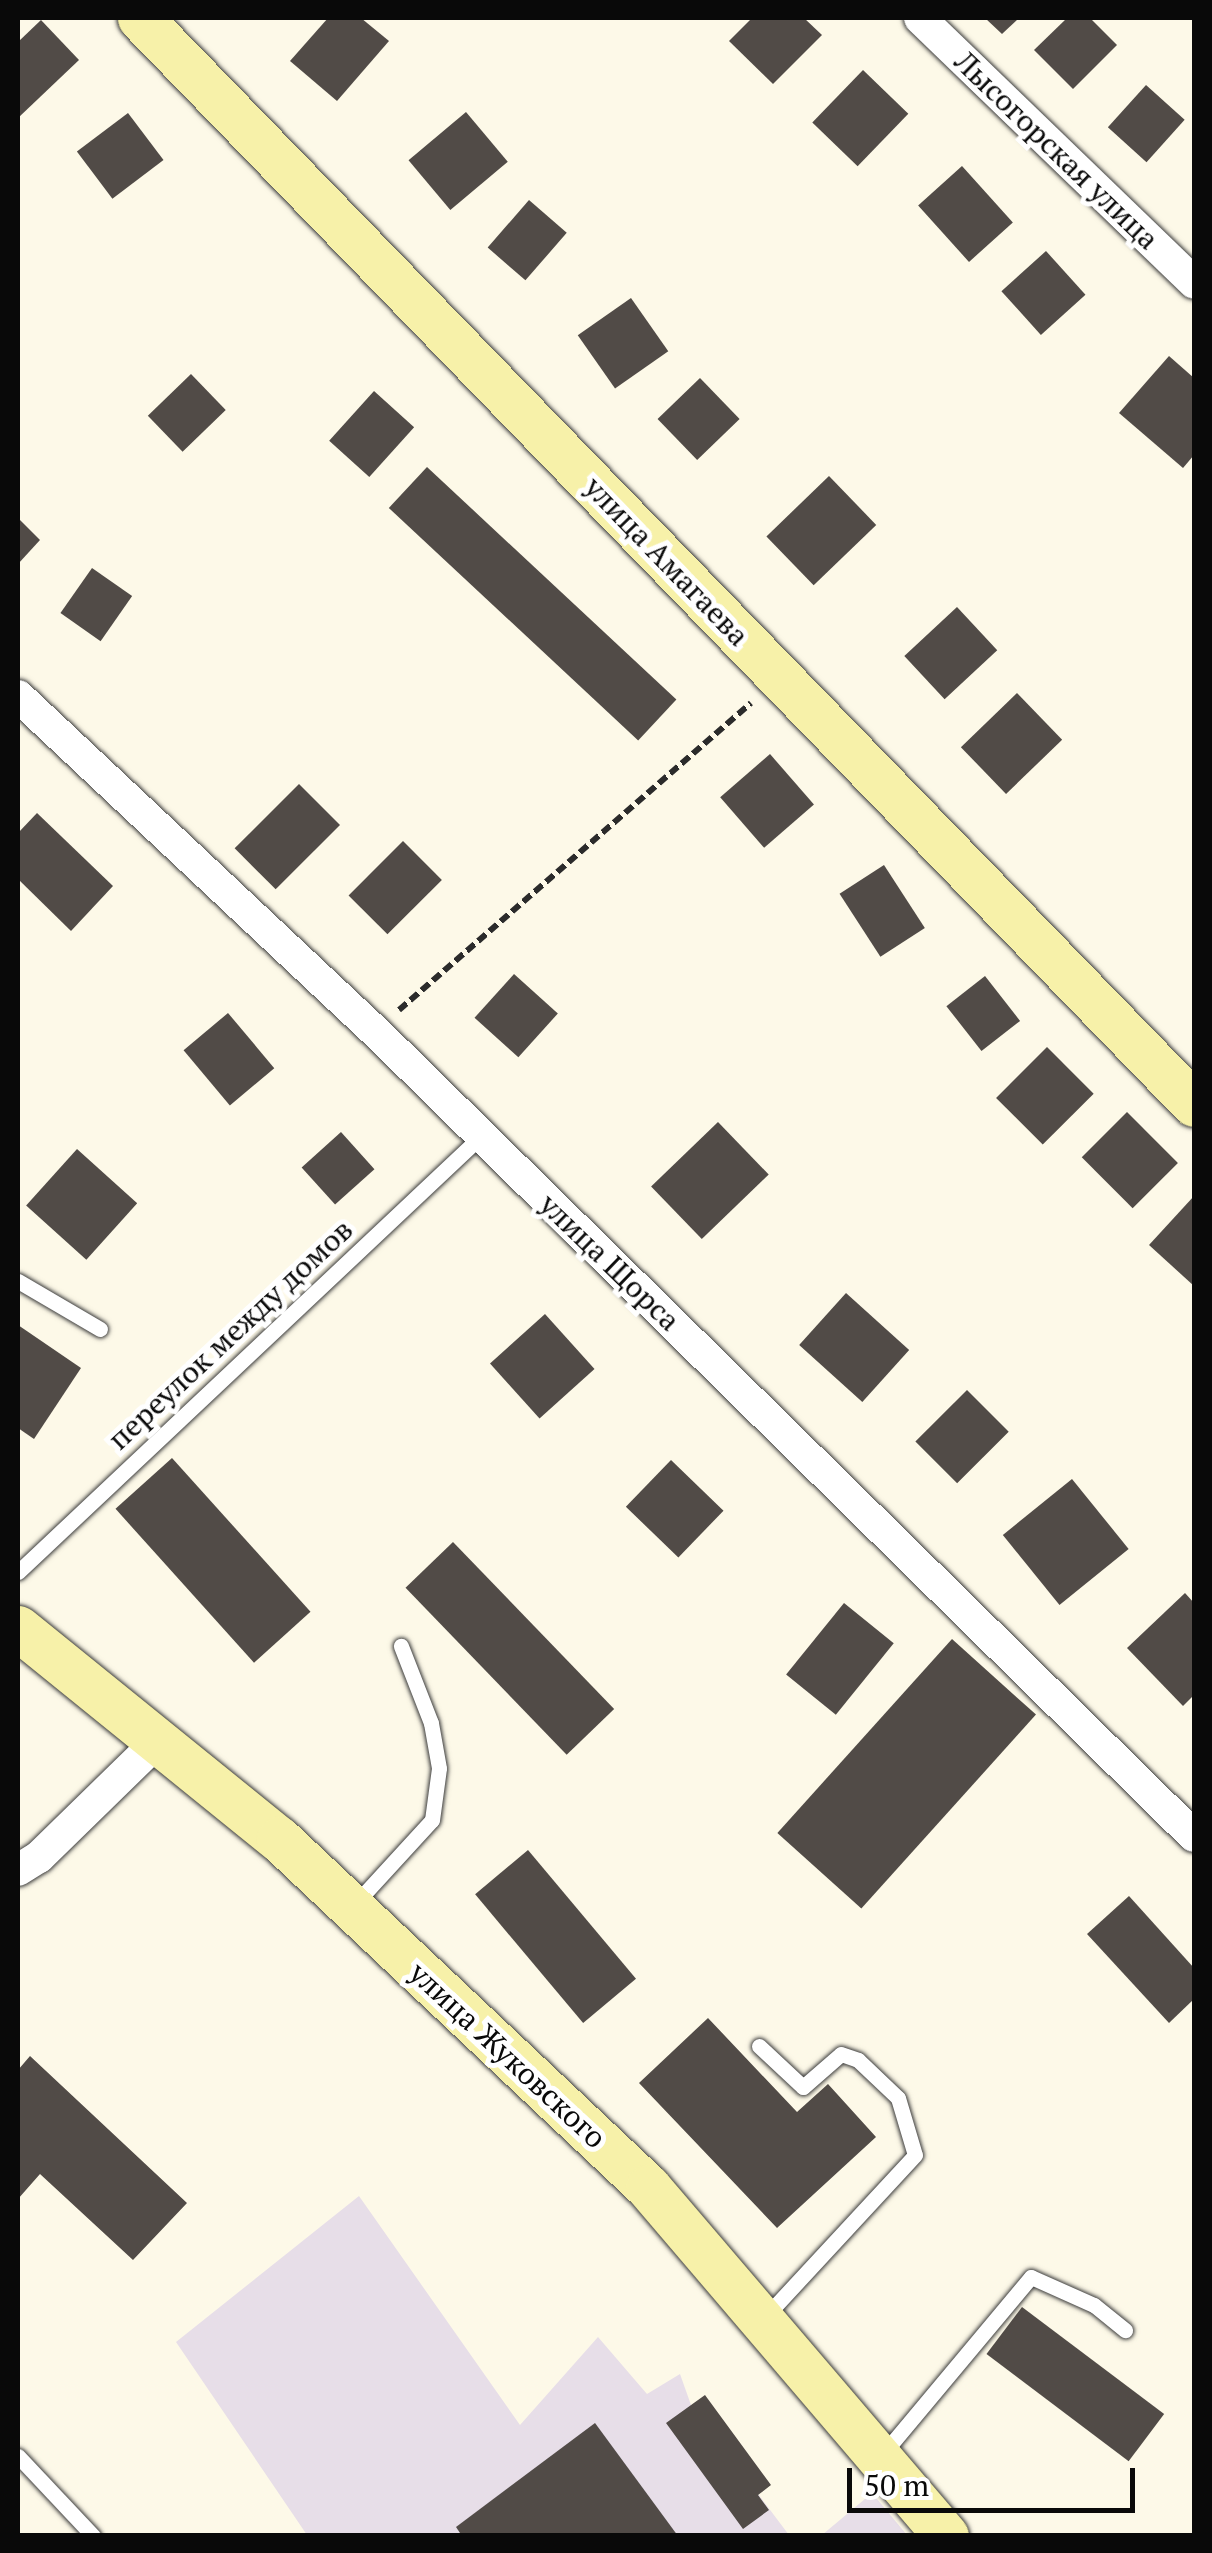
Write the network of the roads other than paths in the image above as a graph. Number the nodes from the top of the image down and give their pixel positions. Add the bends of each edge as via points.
1 (140, 18) edge
2 (920, 18) edge
3 (1194, 283) edge
4 (18, 696) edge
5 (1194, 1104) edge
6 (481, 1136) junction
7 (18, 1281) edge
8 (100, 1329) dead end
9 (18, 1572) edge
10 (18, 1628) edge
11 (401, 1646) dead end
12 (158, 1741) junction
13 (1194, 1836) edge
14 (18, 1870) edge
15 (352, 1908) junction
16 (759, 2046) dead end
17 (762, 2320) junction
18 (1125, 2330) dead end
19 (18, 2456) edge
20 (879, 2458) junction
21 (93, 2536) edge
22 (946, 2536) edge

1 - 5 street, улица Амагаева
2 - 3 street, Лысогорская улица
4 - 6 street, улица Щорса
6 - 9 lane, переулок между домов
6 - 13 street, улица Щорса
7 - 8 lane
10 - 12 street, улица Жуковского
11 - 15 lane via 431,1723 439,1768 432,1820
12 - 14 street via 39,1858
12 - 15 street, улица Жуковского
15 - 17 street, улица Жуковского via 648,2186
16 - 17 lane via 803,2086 841,2054 858,2060 898,2098 915,2155
17 - 20 street, улица Жуковского
18 - 20 lane via 1094,2305 1031,2277
19 - 21 lane
20 - 22 street, улица Жуковского

